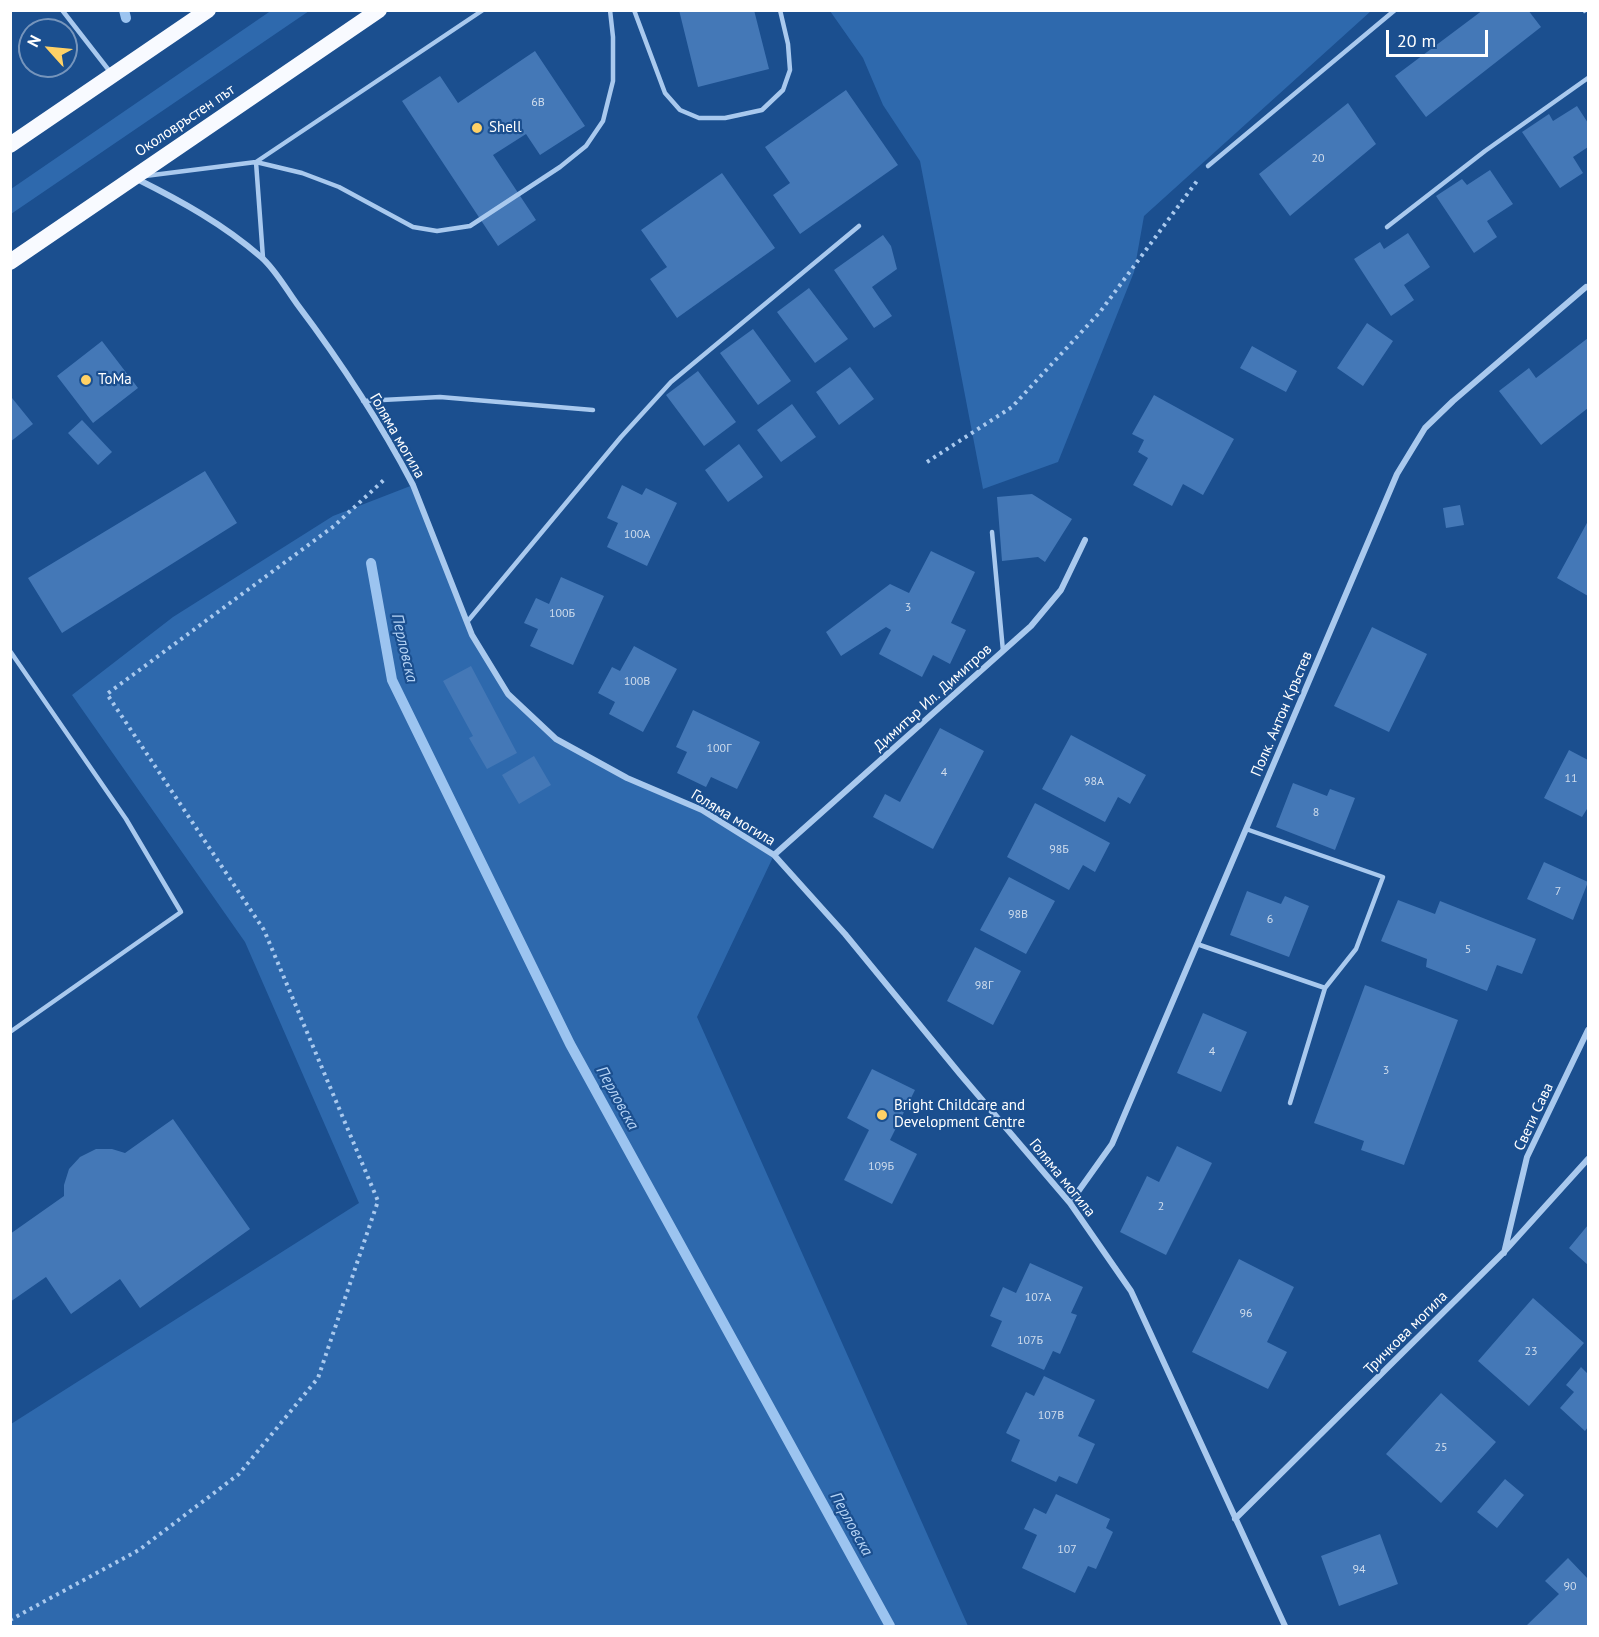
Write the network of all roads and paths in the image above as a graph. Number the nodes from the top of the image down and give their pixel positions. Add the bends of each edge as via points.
1 (62, 10) edge
2 (208, 10) edge
3 (380, 10) edge
4 (483, 10) edge
5 (610, 10) edge
6 (634, 10) edge
7 (780, 10) edge
8 (1395, 10) edge
9 (1584, 10) edge
10 (1588, 16) edge
11 (113, 75) junction
12 (1588, 78) edge
13 (10, 145) edge
14 (256, 162) junction
15 (1208, 166) joint
16 (134, 178) junction
17 (859, 226) dead end
18 (1387, 227) dead end
19 (263, 258) junction
20 (10, 262) edge
21 (1586, 287) dead end
22 (363, 401) junction
23 (593, 410) dead end
24 (927, 462) dead end
25 (401, 463) junction
26 (992, 532) dead end
27 (1085, 540) dead end
28 (467, 622) junction
29 (10, 651) edge
30 (1003, 651) junction
31 (1246, 829) junction
32 (774, 855) junction
33 (1197, 944) junction
34 (1324, 988) junction
35 (1588, 1030) edge
36 (10, 1032) edge
37 (1290, 1103) dead end
38 (1588, 1159) edge
39 (1070, 1203) junction
40 (1503, 1253) junction
41 (1235, 1519) junction
42 (10, 1620) edge
43 (1285, 1626) edge

1 - 11 lane
2 - 11 highway
3 - 16 highway, Околовръстен път
4 - 14 lane
5 - 14 lane via 613,81 603,121 586,146 569,160 470,225 437,231 413,227 339,187 302,172
6 - 7 lane via 665,93 680,110 699,118 724,118 762,110 783,90 790,70
8 - 15 lane
9 - 10 path
11 - 13 highway
12 - 18 lane
14 - 16 lane
14 - 19 lane
15 - 24 path via 1100,312 1012,407
16 - 19 street, Голяма могила via 187,204
16 - 20 highway, Околовръстен път
17 - 28 lane via 671,382
19 - 22 street, Голяма могила via 334,353
21 - 31 street, Полк. Антон Кръстев via 1425,428 1397,474
22 - 23 lane via 440,398
22 - 25 street, Голяма могила
25 - 28 street, Голяма могила
25 - 42 path via 334,526 107,694 264,930 378,1201 318,1378 239,1474 139,1550
26 - 30 lane
27 - 30 street, Димитър Ил. Димитров via 1060,590 1031,626
28 - 32 street, Голяма могила via 508,694 556,739 627,778 702,810
29 - 36 lane via 126,819 181,912
30 - 32 street, Димитър Ил. Димитров
31 - 33 street, Полк. Антон Кръстев
31 - 34 lane via 1383,877 1356,949
32 - 39 street, Голяма могила
33 - 34 lane
33 - 39 street, Полк. Антон Кръстев via 1112,1144
34 - 37 lane
35 - 40 street, Свети Сава via 1527,1157
38 - 40 street, Тричкова могила
39 - 41 street, Голяма могила via 1131,1291
40 - 41 street, Тричкова могила
41 - 43 street, Голяма могила

